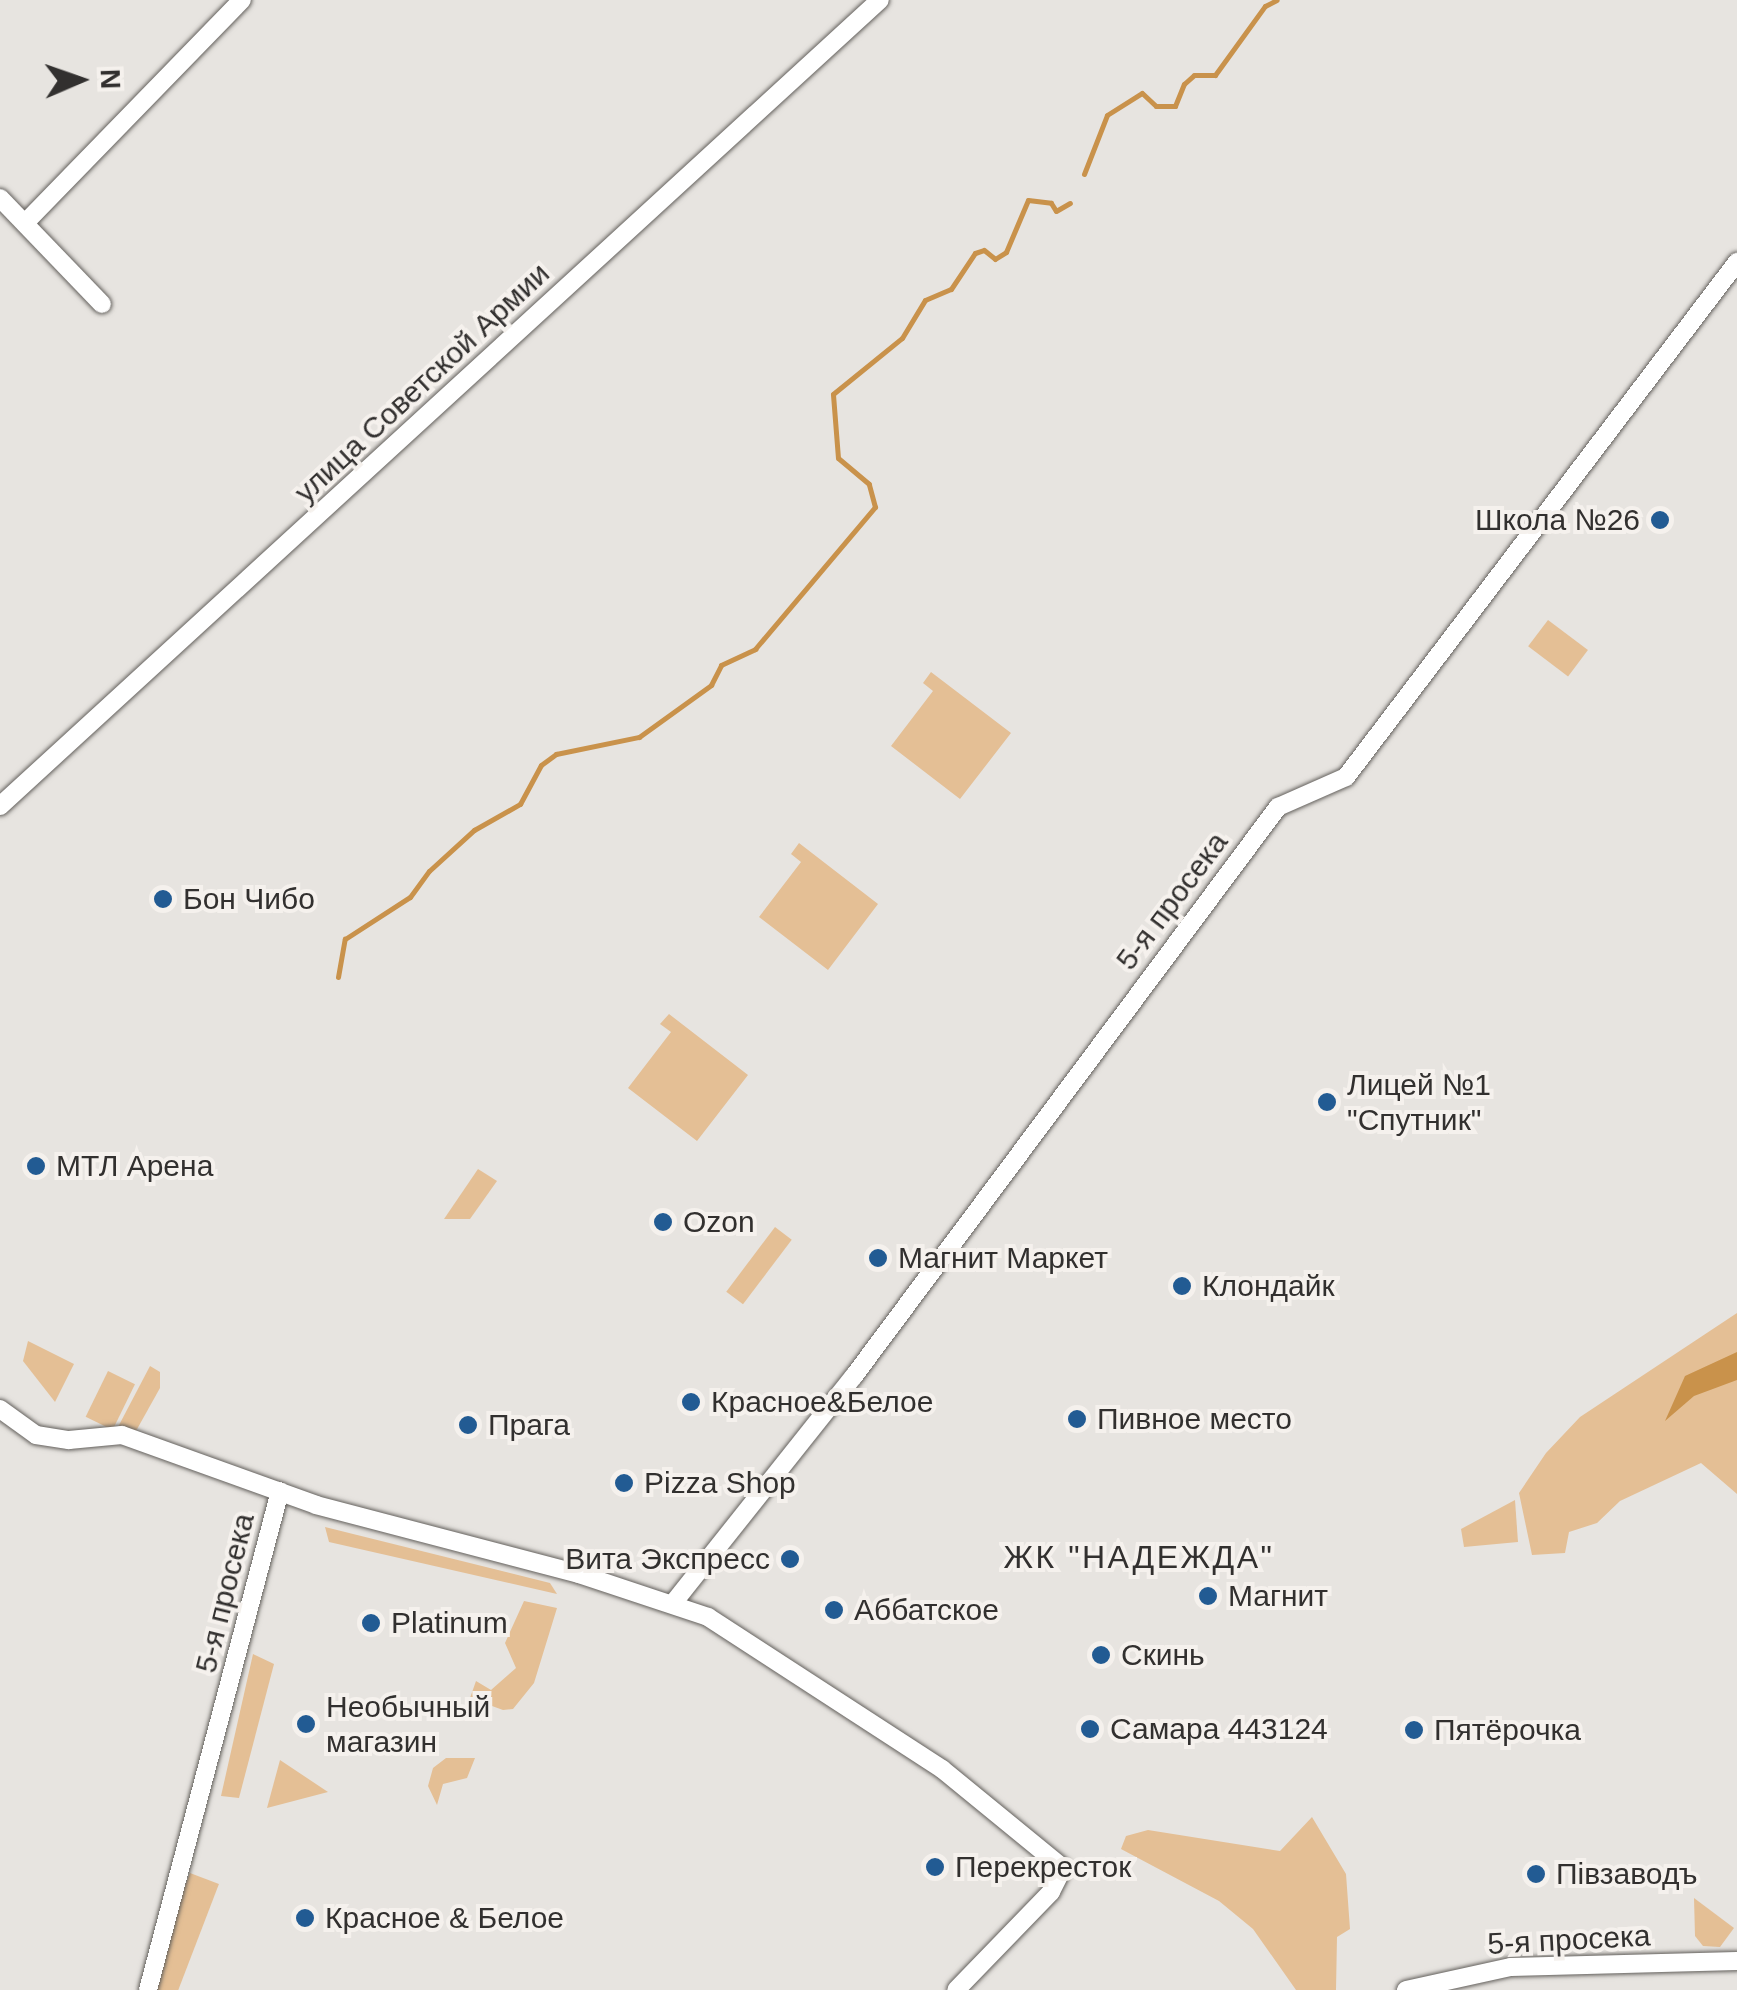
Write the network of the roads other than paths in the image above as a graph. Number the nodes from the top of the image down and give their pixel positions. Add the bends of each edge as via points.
1 (880, 0) edge
2 (230, 4) edge
3 (0, 198) edge
4 (25, 223) junction
5 (1737, 262) edge
6 (102, 304) dead end
7 (0, 806) edge
8 (0, 1409) edge
9 (280, 1491) junction
10 (674, 1602) junction
11 (1737, 1961) edge
12 (148, 1990) edge
13 (956, 1990) edge
14 (1406, 1990) edge

1 - 7 street, улица Советской Армии
2 - 4 street
3 - 4 street
4 - 6 street
5 - 10 street, 5-я просека via 1346,777 1278,808 854,1376
8 - 9 street via 36,1435 122,1435
9 - 10 street, 5-я просека
9 - 12 street, 5-я просека
10 - 13 street, 5-я просека via 942,1769 1063,1868 1052,1892
11 - 14 street, 5-я просека via 1512,1967

